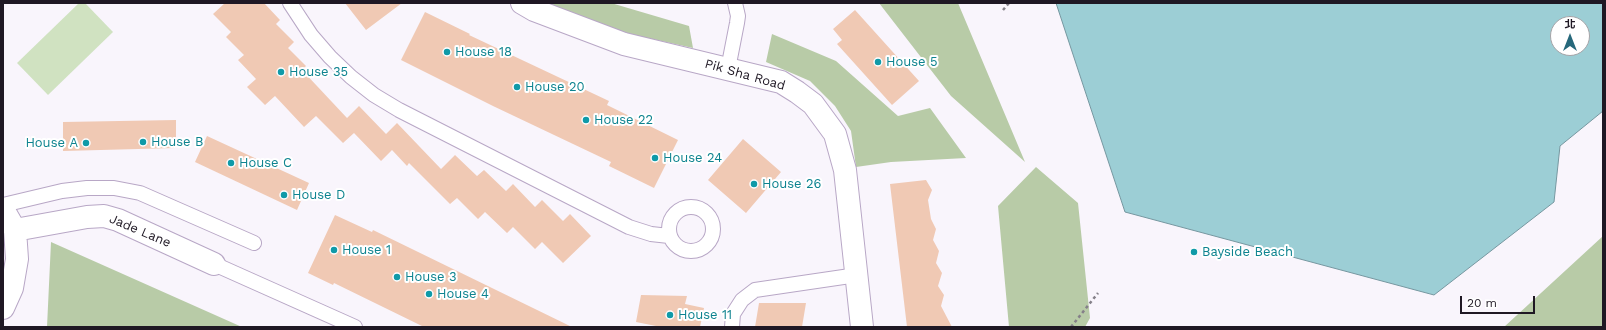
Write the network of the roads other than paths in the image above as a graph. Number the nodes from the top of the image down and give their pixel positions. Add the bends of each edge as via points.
1 (290, 3) edge
2 (522, 3) edge
3 (735, 3) edge
4 (728, 69) junction
5 (3, 205) edge
6 (3, 209) edge
7 (15, 230) junction
8 (669, 236) dead end
9 (254, 243) dead end
10 (214, 264) joint
11 (857, 275) junction
12 (3, 308) edge
13 (355, 327) edge
14 (732, 327) edge
15 (862, 327) edge

1 - 8 lane via 311,35 330,57 374,95 629,227
2 - 4 street, Pik Sha Road via 534,10 624,44
3 - 4 lane via 738,16
4 - 11 street, Pik Sha Road via 781,82 813,104 835,134 845,170
5 - 9 lane via 62,191 114,188 140,192
6 - 7 street
7 - 10 street, Jade Lane via 104,216
7 - 12 street via 17,260 12,288
10 - 13 lane
11 - 14 lane via 756,290 742,300 733,314
11 - 15 street, Pik Sha Road

